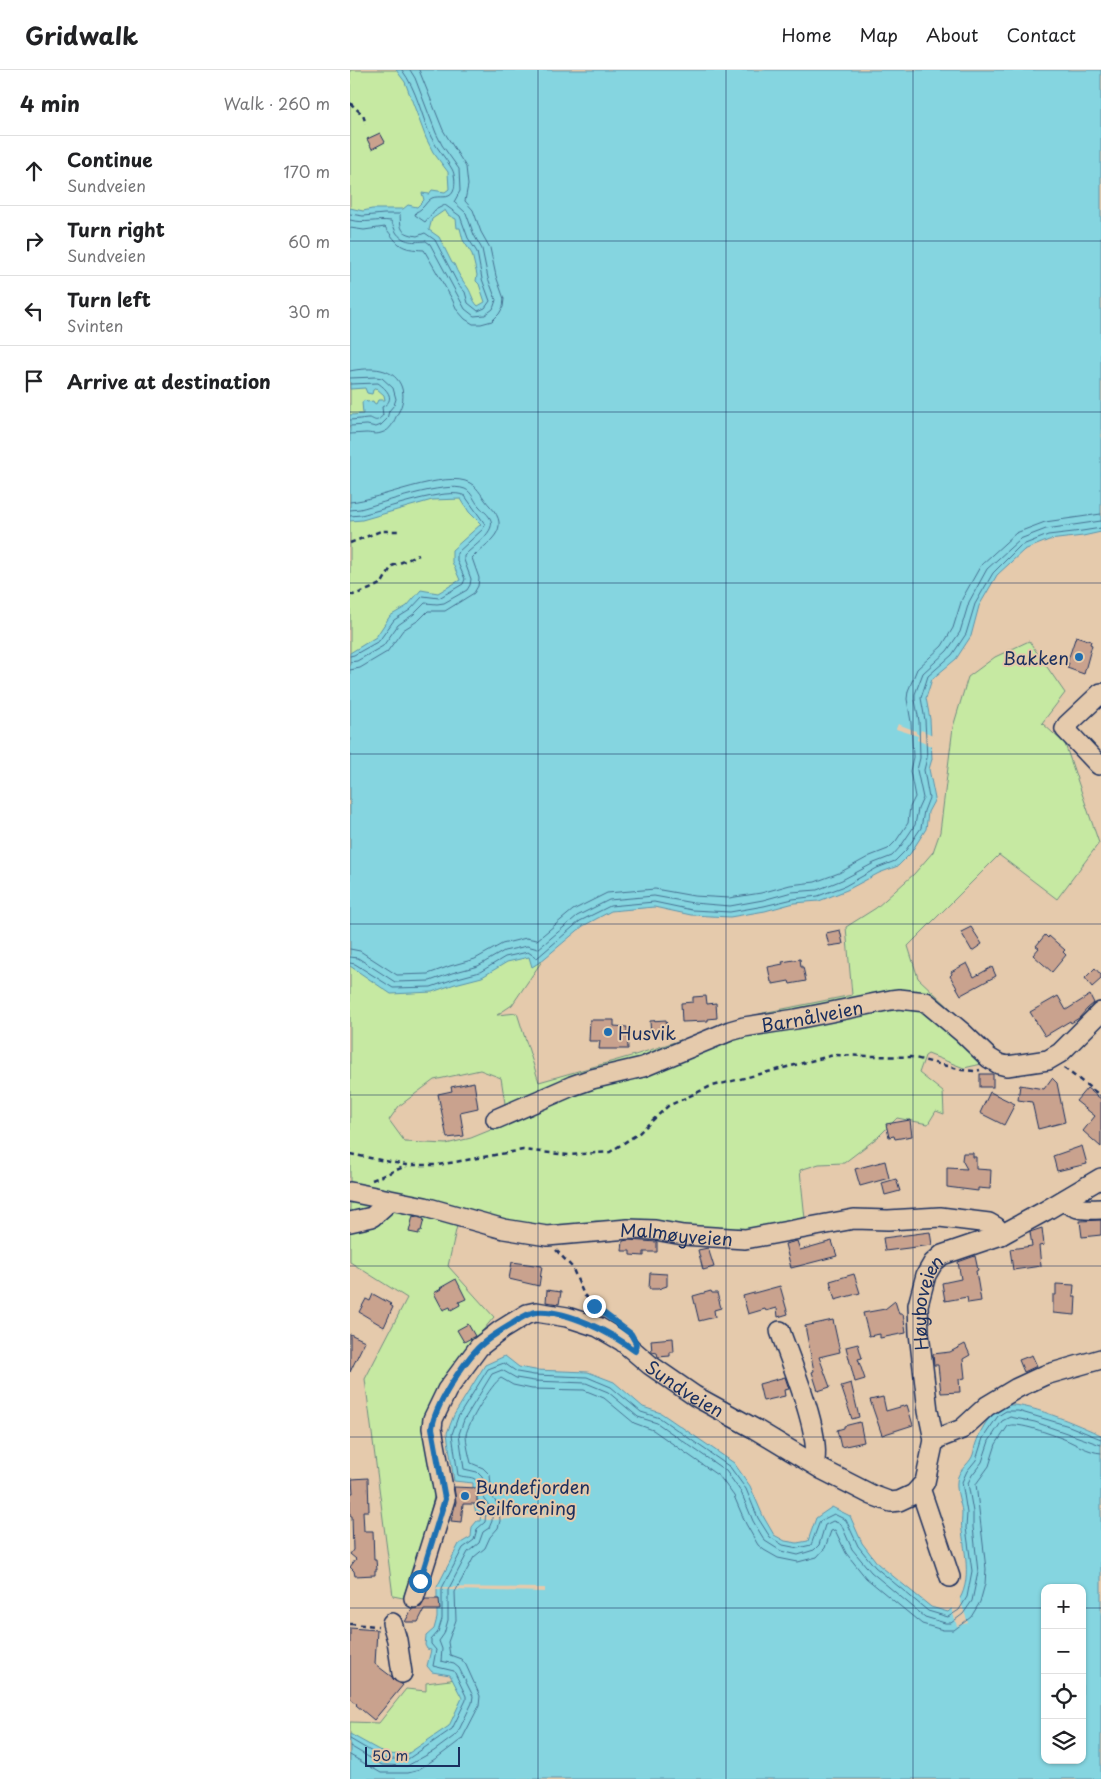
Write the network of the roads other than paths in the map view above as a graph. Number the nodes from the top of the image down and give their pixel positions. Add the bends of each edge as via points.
1 (1101, 693) edge
2 (1098, 765) dead end
3 (1101, 1012) edge
4 (496, 1120) dead end
5 (1101, 1178) edge
6 (358, 1187) edge
7 (390, 1201) junction
8 (1063, 1201) junction
9 (1101, 1208) edge
10 (350, 1222) edge
11 (1001, 1235) junction
12 (780, 1331) dead end
13 (1101, 1359) edge
14 (934, 1440) junction
15 (814, 1464) junction
16 (920, 1488) junction
17 (950, 1577) dead end
18 (414, 1598) dead end
19 (392, 1623) road end
20 (402, 1672) dead end

1 - 2 street via 1065,729
3 - 4 street, Barnålveien via 1060,1053 1048,1060 1007,1066 994,1062 926,1002 899,999 730,1031 643,1067 572,1086
5 - 8 street, Høyboveien
6 - 7 street, Malmøyveien
7 - 10 street via 372,1217
7 - 11 street, Malmøyveien via 425,1207 504,1229 547,1236 628,1229 746,1239 842,1220 940,1216 989,1223
8 - 9 street via 1082,1210
8 - 11 street, Høyboveien
11 - 14 street, Høyboveien via 942,1255 926,1275 918,1305 928,1411
12 - 15 street via 802,1389 813,1437
13 - 14 street via 1045,1375 1017,1388 988,1406 962,1429
14 - 16 street via 928,1473
15 - 16 street, Sundveien via 891,1502 914,1494
15 - 18 street, Sundveien via 673,1383 622,1341 598,1327 552,1313 527,1314 479,1347 447,1390 433,1418 445,1499
16 - 17 street
19 - 20 street

